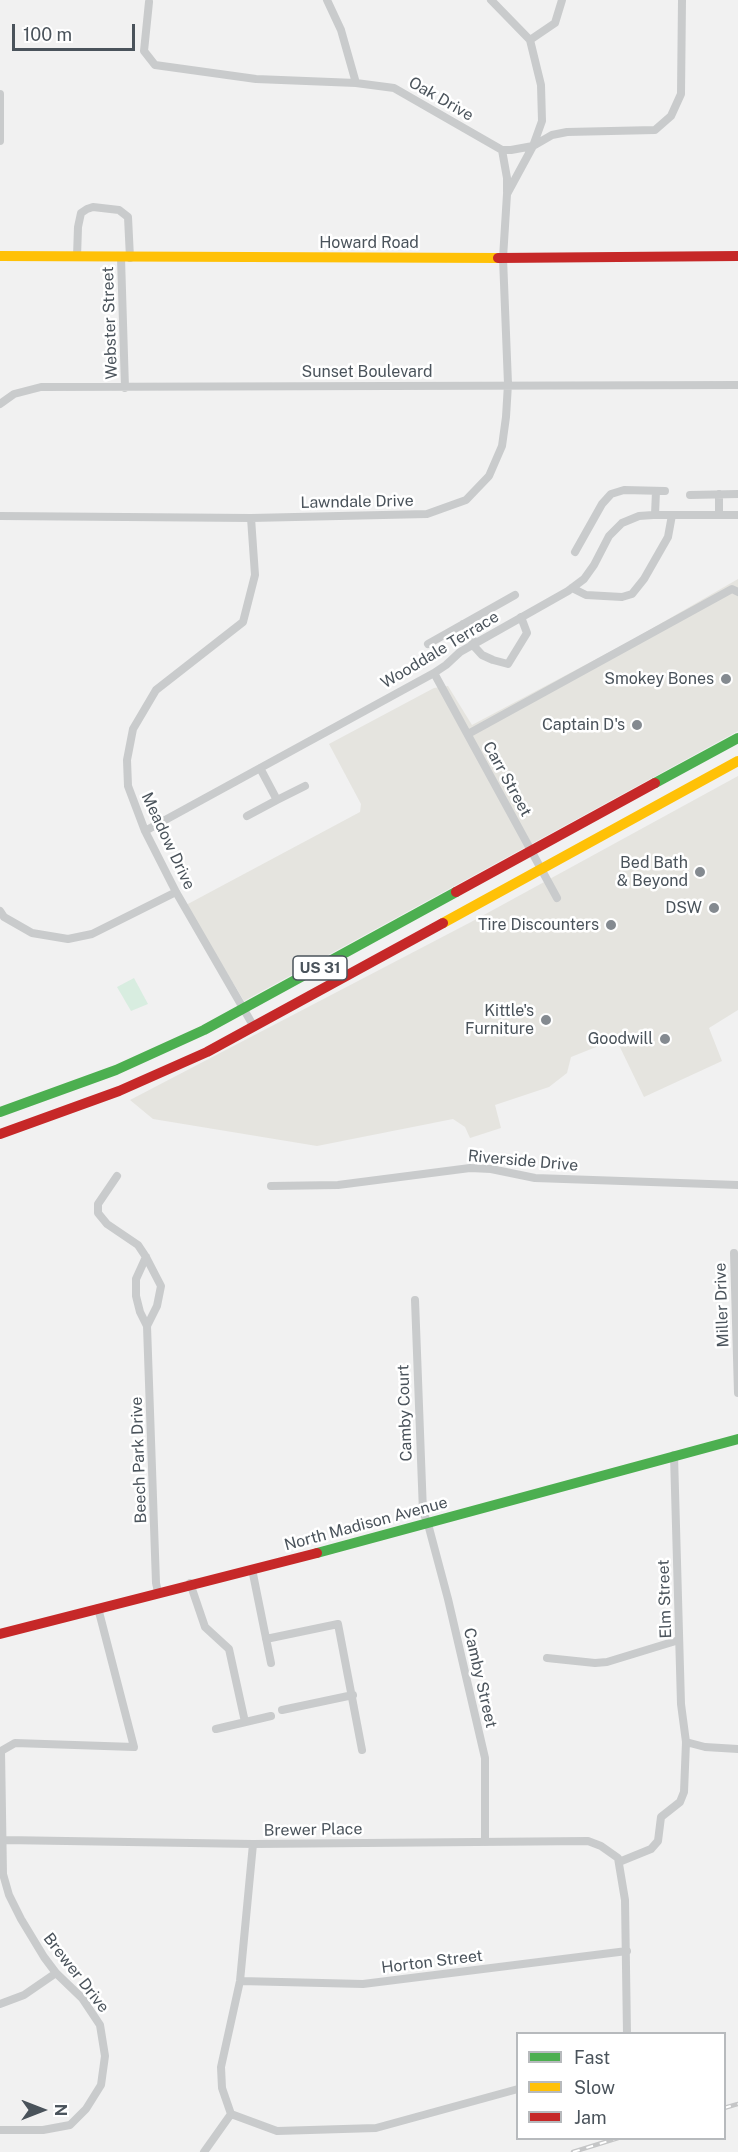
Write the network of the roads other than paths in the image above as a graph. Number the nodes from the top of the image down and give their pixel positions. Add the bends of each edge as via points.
1 (327, 0) edge
2 (491, 0) edge
3 (562, 0) edge
4 (682, 0) edge
5 (149, 2) dead end
6 (530, 40) junction
7 (356, 83) junction
8 (0, 94) edge
9 (0, 141) edge
10 (533, 146) junction
11 (502, 150) junction
12 (507, 194) junction
13 (0, 256) edge
14 (738, 256) edge
15 (77, 257) junction
16 (125, 258) junction
17 (503, 258) junction
18 (508, 384) junction
19 (738, 385) edge
20 (126, 388) junction
21 (0, 404) edge
22 (656, 491) junction
23 (665, 491) dead end
24 (719, 494) junction
25 (738, 494) edge
26 (690, 495) dead end
27 (656, 515) junction
28 (672, 515) junction
29 (719, 515) junction
30 (0, 516) edge
31 (738, 516) edge
32 (252, 518) junction
33 (575, 552) dead end
34 (572, 588) junction
35 (738, 592) edge
36 (515, 596) dead end
37 (521, 617) junction
38 (463, 624) junction
39 (428, 644) dead end
40 (474, 644) junction
41 (434, 673) junction
42 (468, 735) junction
43 (738, 738) edge
44 (738, 761) edge
45 (260, 768) junction
46 (305, 786) dead end
47 (277, 800) junction
48 (247, 816) dead end
49 (145, 831) junction
50 (532, 852) junction
51 (542, 869) junction
52 (176, 892) junction
53 (557, 898) dead end
54 (0, 911) edge
55 (243, 1008) junction
56 (254, 1027) junction
57 (0, 1112) edge
58 (0, 1134) edge
59 (117, 1176) dead end
60 (738, 1185) edge
61 (272, 1186) dead end
62 (734, 1253) dead end
63 (146, 1257) junction
64 (415, 1300) dead end
65 (147, 1326) junction
66 (738, 1393) edge
67 (738, 1439) edge
68 (674, 1455) junction
69 (428, 1524) junction
70 (252, 1569) junction
71 (190, 1583) junction
72 (158, 1592) junction
73 (98, 1608) junction
74 (0, 1634) edge
75 (266, 1639) junction
76 (679, 1641) junction
77 (547, 1658) dead end
78 (271, 1663) dead end
79 (352, 1695) junction
80 (282, 1710) dead end
81 (271, 1716) dead end
82 (245, 1722) junction
83 (216, 1729) dead end
84 (686, 1742) junction
85 (738, 1749) edge
86 (362, 1750) dead end
87 (4, 1840) junction
88 (485, 1841) junction
89 (253, 1844) junction
90 (619, 1860) junction
91 (627, 1951) junction
92 (56, 1973) junction
93 (240, 1982) junction
94 (0, 2004) edge
95 (627, 2032) edge
96 (516, 2090) edge
97 (231, 2114) junction
98 (0, 2130) edge
99 (204, 2152) edge

1 - 7 street via 341,30
2 - 6 street
3 - 6 street via 555,22
4 - 10 street via 681,94 671,116 656,130 567,132
5 - 7 street, Oak Drive via 144,51 155,65 256,79
6 - 10 street, Lawndale Drive via 541,85 542,121
7 - 11 street, Oak Drive via 394,88
8 - 9 street
10 - 11 street
10 - 12 street, Lawndale Drive
11 - 12 street, Lawndale Drive
12 - 17 street, Lawndale Drive
13 - 15 main road, Howard Road
14 - 17 main road, Howard Road
15 - 16 main road, Howard Road
15 - 16 street, Webster Street via 81,213 93,207 119,210 128,217
16 - 17 main road, Howard Road
16 - 20 street, Webster Street
17 - 18 street, Lawndale Drive
18 - 19 street, Sunset Boulevard
18 - 20 street, Sunset Boulevard
18 - 32 street, Lawndale Drive via 502,446 489,476 466,500 427,514
20 - 21 street, Sunset Boulevard via 41,387 14,394
22 - 23 street
22 - 27 street
22 - 33 street via 624,490 611,494
24 - 25 street
24 - 26 street
24 - 29 street
27 - 28 street, Wooddale Terrace
27 - 34 street, Wooddale Terrace via 622,523 609,536 584,579
28 - 29 street, Wooddale Terrace
28 - 34 street via 668,537 632,594 586,595
29 - 31 street, Wooddale Terrace
30 - 32 street, Lawndale Drive
32 - 49 street, Meadow Drive via 255,575 243,622 156,690 133,729 127,760 128,786
34 - 37 street, Wooddale Terrace
35 - 42 street via 732,589
36 - 38 street
37 - 40 street, Wooddale Terrace
37 - 40 street via 527,633 508,664 482,655
38 - 39 street
38 - 40 street
40 - 41 street, Wooddale Terrace
41 - 42 street, Carr Street
41 - 45 street, Wooddale Terrace
42 - 50 street, Carr Street
43 - 50 main road, US 31
44 - 51 main road, US 31
45 - 47 street
45 - 49 street, Wooddale Terrace
46 - 47 street
47 - 48 street
49 - 52 street, Meadow Drive
50 - 51 street, Carr Street
50 - 55 main road, US 31
51 - 53 street, Carr Street
51 - 56 main road, US 31
52 - 54 street via 92,934 68,939 32,933
52 - 55 street, Meadow Drive
55 - 56 street, Meadow Drive
55 - 57 main road, US 31 via 204,1030 103,1075
56 - 58 main road, US 31 via 119,1091
59 - 63 street, Beech Park Drive via 98,1204 98,1213 138,1245
60 - 61 street, Riverside Drive via 535,1178 470,1168 338,1185
62 - 66 street, Miller Drive
63 - 65 street, Beech Park Drive via 136,1279 136,1296
63 - 65 street, Beech Park Drive via 161,1286
64 - 69 street, Camby Court via 420,1467 423,1512
65 - 72 street, Beech Park Drive
67 - 68 main road, North Madison Avenue
68 - 69 main road, North Madison Avenue
68 - 76 street, Elm Street
69 - 70 main road, North Madison Avenue
69 - 88 street, Camby Street via 484,1758
70 - 71 main road, North Madison Avenue
70 - 75 street
71 - 72 main road, North Madison Avenue
71 - 82 street via 205,1627 229,1649
72 - 73 main road, North Madison Avenue
73 - 74 main road, North Madison Avenue
73 - 87 street, Brewer Drive via 134,1748 15,1743 1,1751
75 - 78 street
75 - 79 street via 338,1624
76 - 77 street via 607,1662
76 - 84 street, Elm Street
79 - 80 street
79 - 86 street
81 - 82 street
82 - 83 street
84 - 85 street
84 - 90 street, Elm Street via 680,1802 661,1817 658,1840 651,1849
87 - 89 street, Brewer Place
87 - 92 street, Brewer Drive via 3,1874 9,1895
88 - 89 street, Brewer Place
88 - 90 street, Brewer Place via 588,1841
89 - 93 street
90 - 91 street
91 - 93 street, Horton Street via 363,1984
91 - 95 street
92 - 94 street via 24,1995
92 - 98 street, Brewer Drive via 82,1998 100,2025 105,2056 101,2085 70,2125 43,2130
93 - 97 street via 222,2067 222,2088
96 - 97 street via 376,2128 277,2131
97 - 99 street

